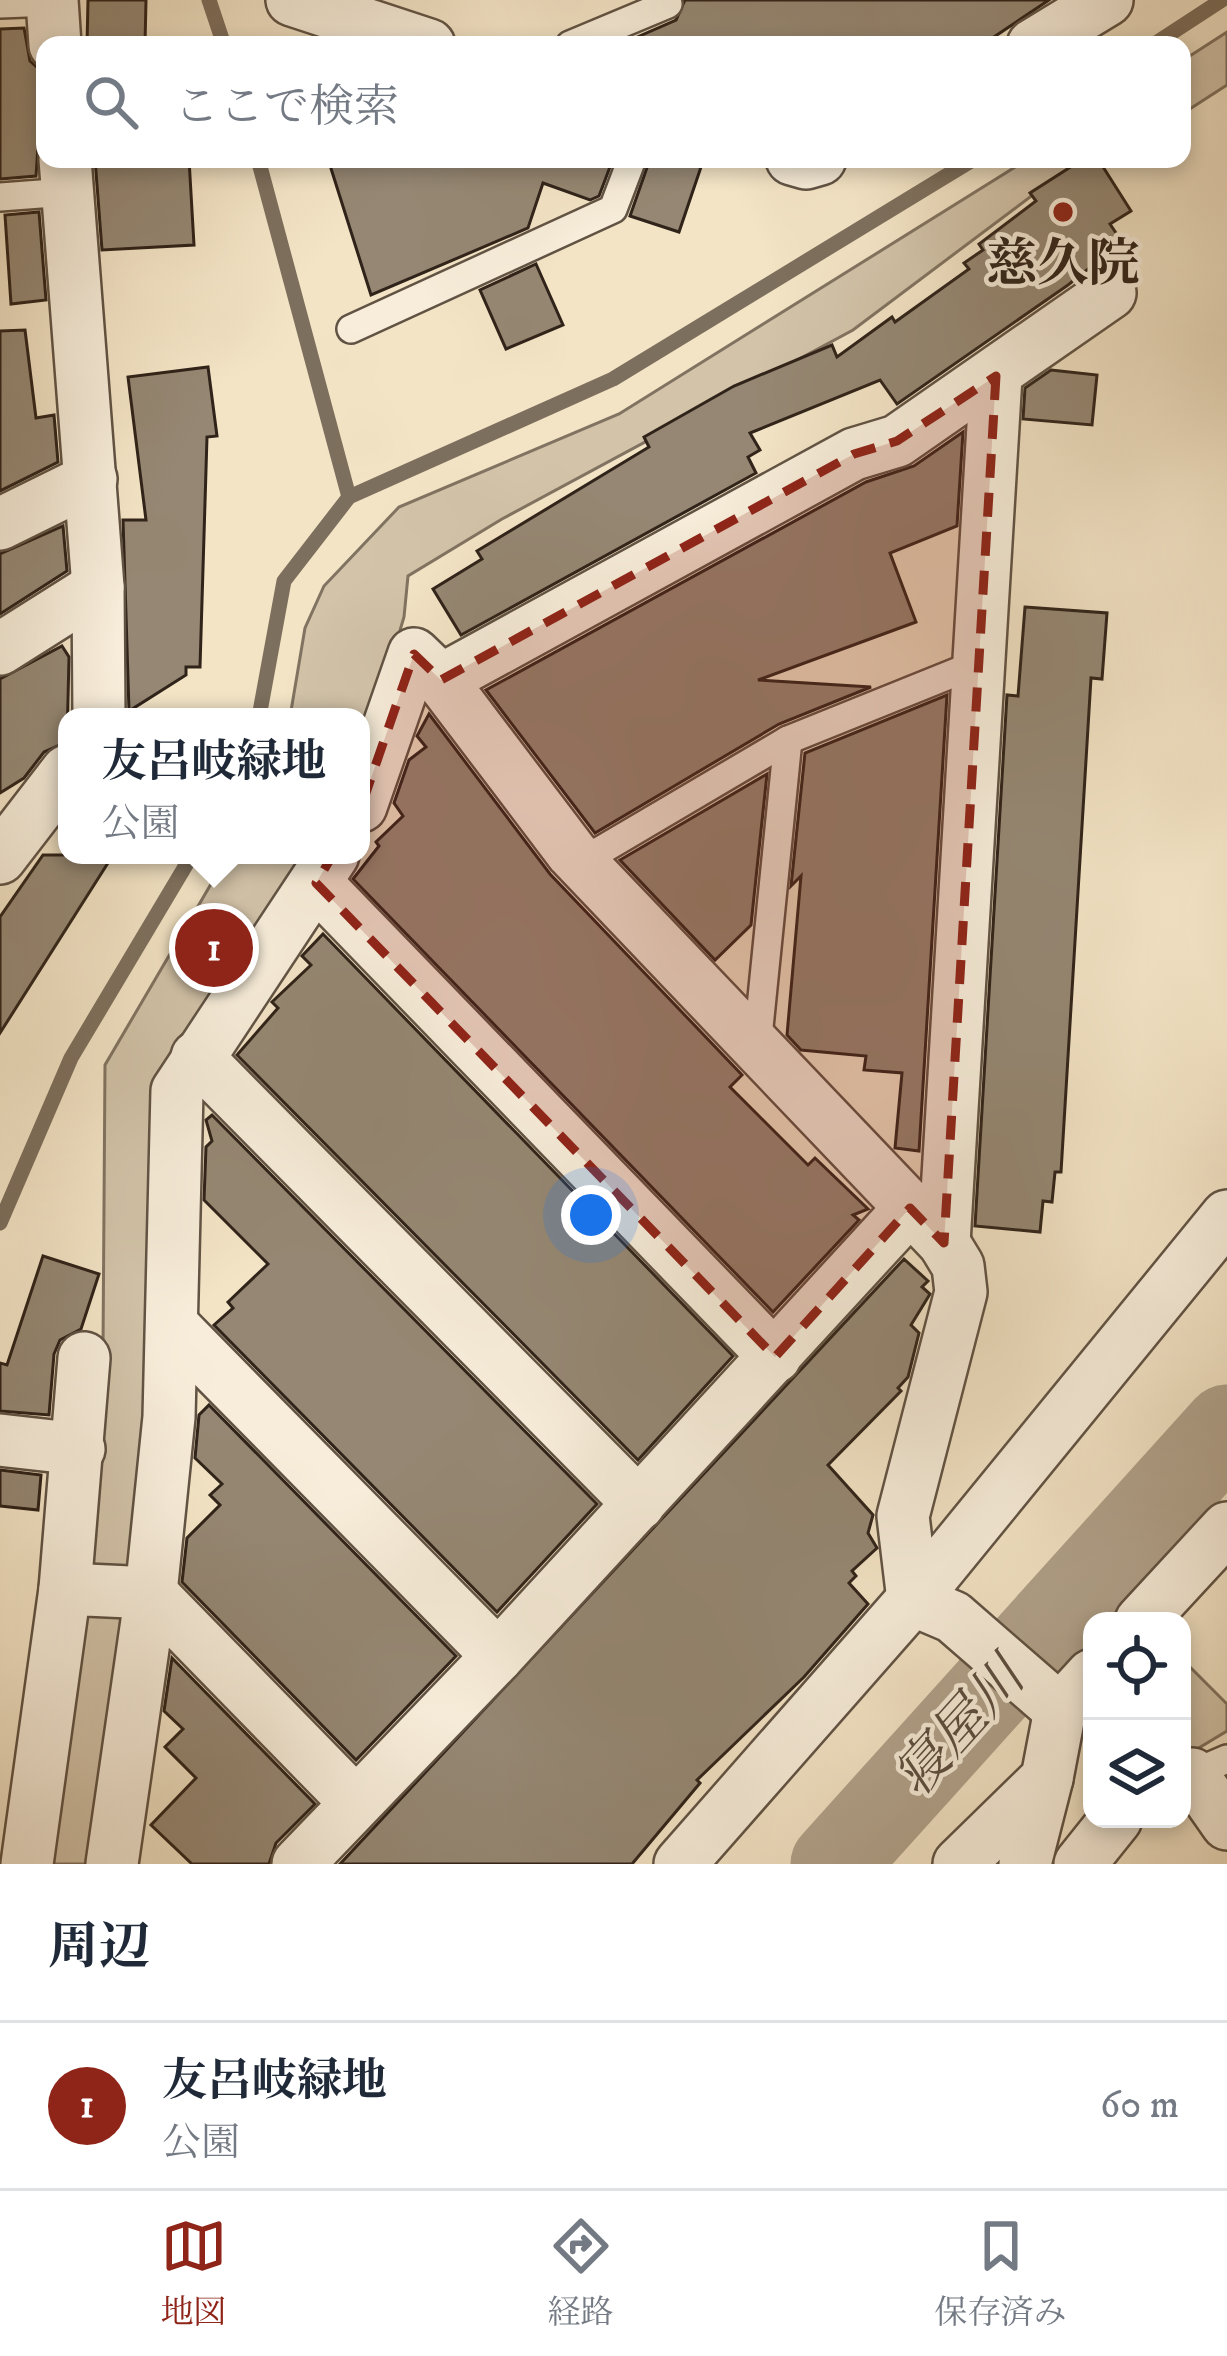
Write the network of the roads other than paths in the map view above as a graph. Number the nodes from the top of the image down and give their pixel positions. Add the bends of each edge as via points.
1 (292, 0) edge
2 (1107, 0) edge
3 (0, 4) edge
4 (668, 4) dead end
5 (53, 16) edge
6 (401, 36) edge
7 (592, 36) edge
8 (1049, 36) edge
9 (629, 168) edge
10 (66, 176) edge
11 (0, 197) edge
12 (1110, 293) dead end
13 (351, 329) dead end
14 (996, 376) junction
15 (91, 479) junction
16 (0, 524) edge
17 (98, 587) junction
18 (0, 649) edge
19 (979, 663) junction
20 (440, 680) junction
21 (99, 708) edge
22 (788, 740) junction
23 (370, 780) edge
24 (58, 783) edge
25 (0, 858) edge
26 (581, 862) junction
27 (324, 869) edge
28 (757, 1047) junction
29 (197, 1057) junction
30 (1227, 1216) edge
31 (927, 1225) junction
32 (175, 1328) junction
33 (775, 1357) junction
34 (84, 1358) dead end
35 (0, 1440) edge
36 (79, 1449) junction
37 (639, 1504) junction
38 (1227, 1528) edge
39 (64, 1589) junction
40 (151, 1593) junction
41 (933, 1609) junction
42 (1150, 1612) edge
43 (498, 1656) junction
44 (1062, 1692) edge
45 (1200, 1771) edge
46 (1047, 1778) junction
47 (354, 1801) junction
48 (1227, 1824) edge
49 (1109, 1828) edge
50 (27, 1864) edge
51 (112, 1864) edge
52 (298, 1864) edge
53 (680, 1864) edge
54 (959, 1864) edge
55 (1025, 1864) edge
56 (1080, 1864) edge

1 - 6 street
2 - 8 street
3 - 5 lane
4 - 7 lane
9 - 13 lane via 613,209
10 - 11 lane
10 - 15 street
12 - 14 street
14 - 19 street
14 - 20 street via 897,441 854,454
15 - 16 street
15 - 17 street
17 - 18 street
17 - 21 street
19 - 22 lane
19 - 31 street
20 - 23 street via 414,654
20 - 26 street
22 - 26 lane
22 - 28 lane
24 - 25 street
26 - 28 street
27 - 29 street
27 - 33 street
28 - 31 street
29 - 32 street via 177,1091
29 - 37 street
30 - 41 street
31 - 33 street
31 - 41 street via 958,1266 961,1292 902,1516
32 - 40 street
32 - 43 street
33 - 37 street
34 - 36 street
35 - 36 street
36 - 39 street
37 - 43 street
38 - 42 street
39 - 40 street
39 - 50 street
40 - 47 street
40 - 51 street
41 - 44 street
41 - 53 street
43 - 47 street
44 - 46 street
45 - 48 street
46 - 54 street
46 - 55 street
47 - 52 street
49 - 56 street

